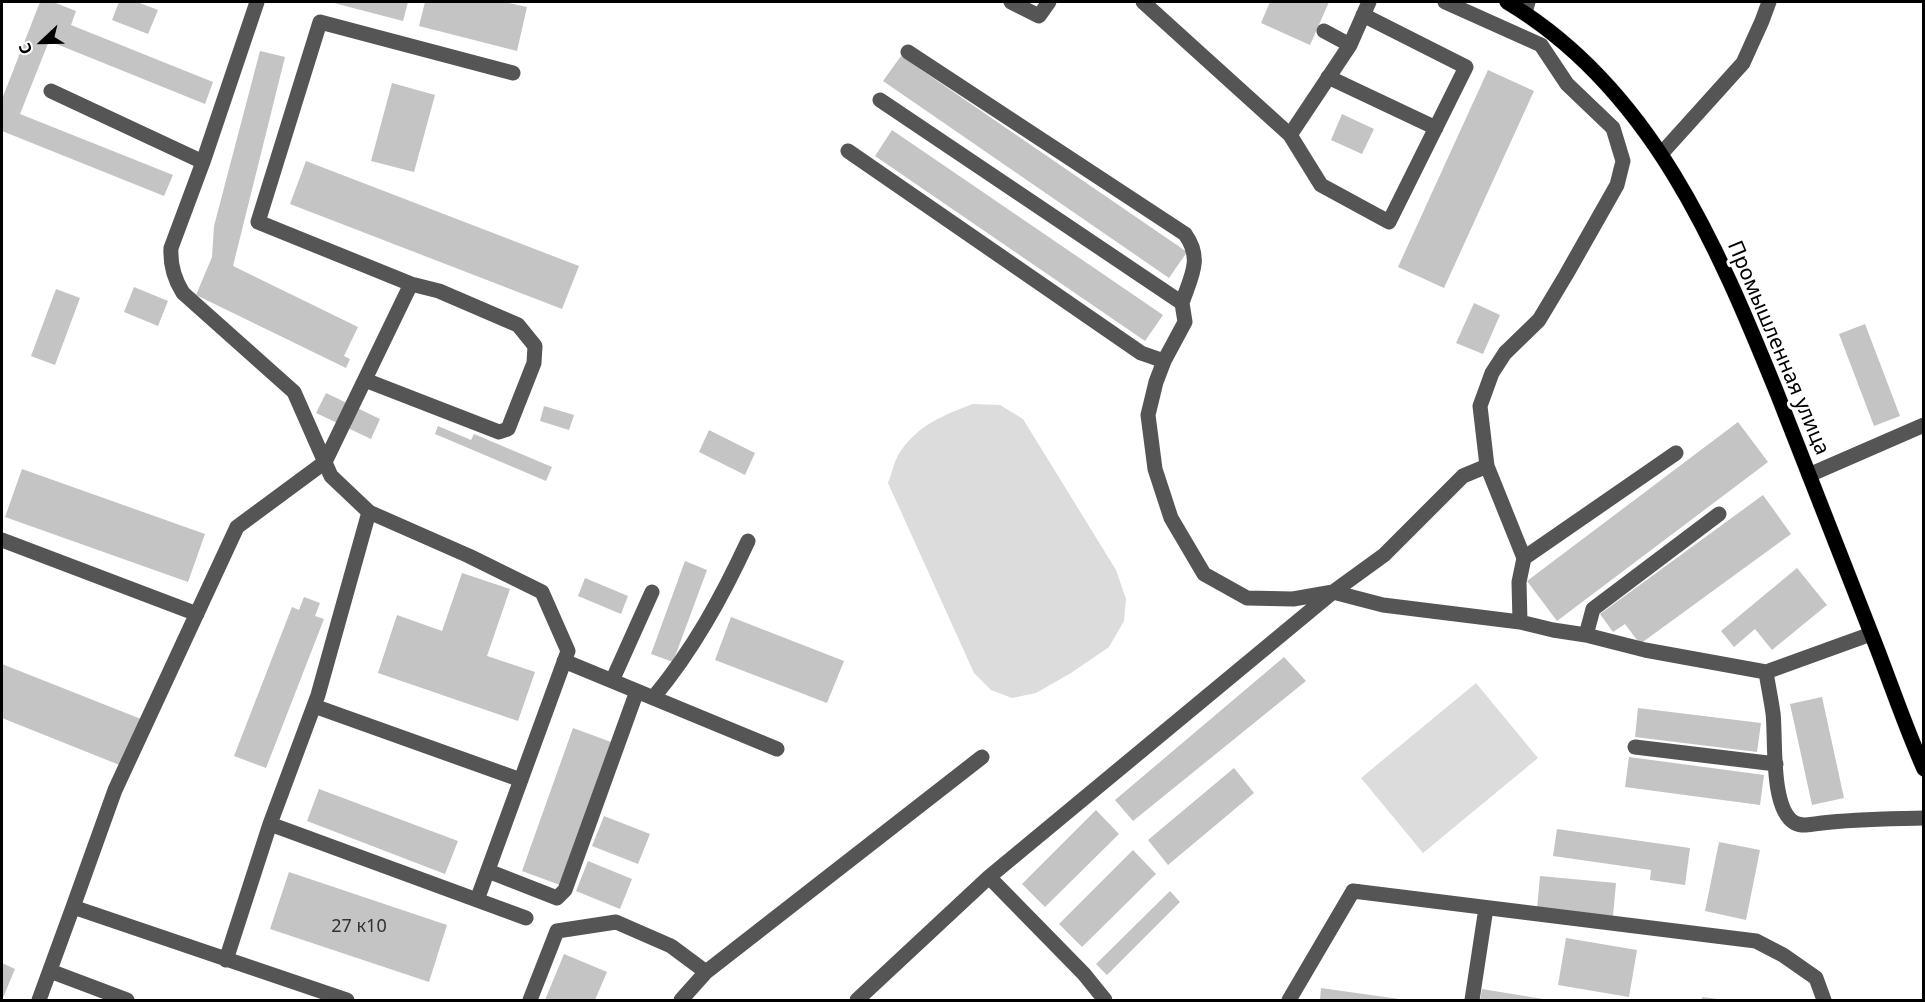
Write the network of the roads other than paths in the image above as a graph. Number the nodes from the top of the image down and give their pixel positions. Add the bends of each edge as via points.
1 (256, 2) edge
2 (1011, 2) edge
3 (1049, 2) edge
4 (1143, 2) edge
5 (1445, 2) edge
6 (1507, 2) edge
7 (1769, 2) edge
8 (1526, 7) edge
9 (1366, 8) edge
10 (1324, 31) dead end
11 (1350, 45) junction
12 (908, 52) dead end
13 (513, 73) dead end
14 (1328, 77) junction
15 (51, 91) dead end
16 (880, 100) dead end
17 (1436, 129) junction
18 (1290, 135) junction
19 (848, 151) dead end
20 (1661, 154) junction
21 (203, 162) junction
22 (411, 284) junction
23 (1182, 303) junction
24 (1164, 361) junction
25 (365, 380) junction
26 (1923, 425) edge
27 (1676, 453) dead end
28 (325, 462) junction
29 (1487, 465) junction
30 (1809, 475) junction
31 (369, 512) junction
32 (1719, 514) dead end
33 (2, 540) edge
34 (748, 541) dead end
35 (1524, 558) junction
36 (652, 592) dead end
37 (1333, 592) junction
38 (197, 614) junction
39 (1520, 622) junction
40 (1872, 634) junction
41 (1586, 635) junction
42 (564, 662) junction
43 (1766, 672) junction
44 (612, 681) junction
45 (637, 692) junction
46 (653, 698) junction
47 (314, 706) junction
48 (1635, 747) dead end
49 (777, 748) dead end
50 (982, 757) dead end
51 (1776, 764) junction
52 (1923, 768) edge
53 (521, 780) junction
54 (1923, 818) edge
55 (270, 824) junction
56 (488, 871) junction
57 (989, 878) junction
58 (477, 900) junction
59 (72, 907) junction
60 (1486, 908) junction
61 (526, 918) dead end
62 (226, 960) junction
63 (50, 971) junction
64 (706, 972) junction
65 (39, 1000) edge
66 (127, 1000) edge
67 (347, 1000) edge
68 (530, 1000) edge
69 (681, 1000) edge
70 (857, 1000) edge
71 (1105, 1000) edge
72 (1289, 1000) edge
73 (1472, 1000) edge
74 (1824, 1000) edge

1 - 21 lane
2 - 3 lane via 1039,16
4 - 18 lane
5 - 29 lane via 1541,45 1567,84 1613,128 1623,161 1617,184 1539,320 1492,373 1480,406
6 - 8 main road, Промышленная улица
7 - 20 lane via 1743,63
8 - 20 main road, Промышленная улица via 1580,56 1629,109
9 - 11 lane
9 - 17 lane via 1467,67
10 - 11 lane
11 - 14 lane
12 - 23 lane via 1185,234 1196,261
13 - 22 lane via 320,22 258,222
14 - 17 lane
14 - 18 lane
15 - 21 lane
16 - 23 lane
17 - 18 lane via 1389,222 1321,185
19 - 24 lane via 1141,353
20 - 30 main road, Промышленная улица via 1688,196 1736,291
21 - 28 lane via 171,248 176,283 294,392
22 - 25 lane
22 - 25 lane via 439,291 518,325 535,346 534,363 508,429 499,432
23 - 24 lane via 1185,322
24 - 37 lane via 1148,415 1155,469 1171,518 1204,574 1247,598 1293,599
25 - 28 lane
26 - 30 lane
27 - 35 lane
28 - 31 lane via 331,476
28 - 38 lane via 237,527
29 - 35 lane
29 - 37 lane via 1463,476 1384,555
30 - 40 main road, Промышленная улица
31 - 42 lane via 542,592 568,651
31 - 47 lane
32 - 41 lane via 1593,609
33 - 38 lane
34 - 46 lane via 707,620 677,669
35 - 39 lane via 1519,582
36 - 44 lane
37 - 39 lane via 1383,605
37 - 57 lane
38 - 59 lane via 115,790
39 - 41 lane
40 - 43 lane
40 - 52 main road, Промышленная улица
41 - 43 lane
42 - 44 lane
42 - 53 lane
43 - 51 lane
44 - 45 lane
45 - 46 lane
45 - 56 lane via 565,890 557,898
46 - 49 lane
47 - 53 lane
47 - 55 lane
48 - 51 lane
50 - 64 lane
51 - 54 lane via 1782,808 1795,824
53 - 56 lane
55 - 58 lane
55 - 62 lane
56 - 58 lane
57 - 70 lane
57 - 71 lane
58 - 61 lane
59 - 62 lane
59 - 63 lane
60 - 72 lane via 1353,891
60 - 73 lane
60 - 74 lane via 1756,940 1816,978
62 - 67 lane
63 - 65 lane
63 - 66 lane
64 - 68 lane via 671,946 616,922 557,931
64 - 69 lane

